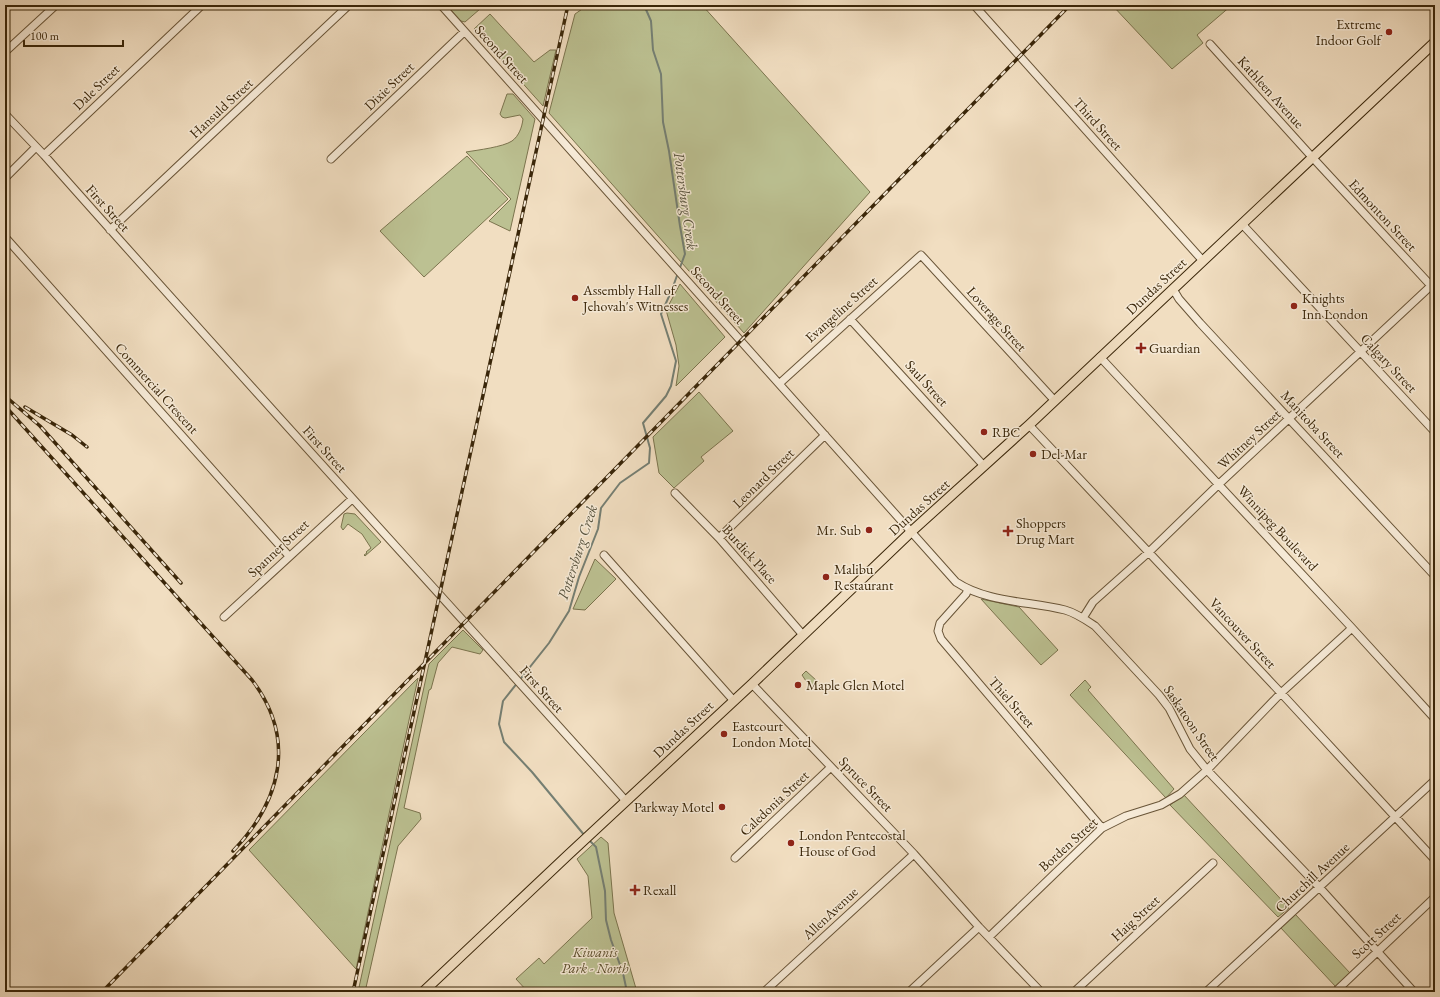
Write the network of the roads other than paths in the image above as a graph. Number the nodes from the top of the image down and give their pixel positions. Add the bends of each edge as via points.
1 (56, 5) edge
2 (202, 5) edge
3 (349, 5) edge
4 (441, 5) edge
5 (974, 5) edge
6 (464, 32) junction
7 (1435, 42) edge
8 (1210, 44) dead end
9 (5, 52) edge
10 (5, 114) edge
11 (36, 147) junction
12 (44, 155) junction
13 (1312, 157) junction
14 (331, 159) dead end
15 (5, 178) edge
16 (1242, 224) junction
17 (110, 230) junction
18 (5, 237) edge
19 (921, 255) joint
20 (1203, 261) junction
21 (1434, 286) edge
22 (1173, 289) junction
23 (850, 319) junction
24 (1361, 352) junction
25 (1100, 357) junction
26 (780, 383) junction
27 (1055, 401) junction
28 (1290, 419) junction
29 (1029, 425) junction
30 (1435, 432) edge
31 (825, 435) junction
32 (984, 466) junction
33 (1219, 484) junction
34 (675, 493) dead end
35 (352, 499) junction
36 (912, 531) junction
37 (719, 538) junction
38 (1149, 552) junction
39 (604, 555) dead end
40 (290, 556) junction
41 (1435, 576) edge
42 (968, 590) junction
43 (224, 618) dead end
44 (1083, 618) junction
45 (1352, 628) junction
46 (803, 635) junction
47 (752, 684) junction
48 (1282, 693) junction
49 (734, 700) junction
50 (1435, 719) edge
51 (831, 767) junction
52 (1207, 770) junction
53 (1435, 780) edge
54 (626, 800) junction
55 (1396, 817) junction
56 (1102, 828) junction
57 (914, 854) junction
58 (735, 858) dead end
59 (1435, 860) edge
60 (1213, 863) dead end
61 (1320, 888) junction
62 (1435, 897) edge
63 (980, 927) junction
64 (989, 937) junction
65 (1377, 952) junction
66 (423, 992) edge
67 (764, 992) edge
68 (909, 992) edge
69 (1041, 992) edge
70 (1074, 992) edge
71 (1206, 992) edge
72 (1335, 992) edge
73 (1414, 992) edge

1 - 9 street
2 - 12 street, Dale Street
3 - 17 street, Hansuld Street
4 - 6 street, Second Street
5 - 20 street, Third Street
6 - 14 street, Dixie Street
6 - 26 street, Second Street
7 - 13 main road, Dundas Street
8 - 13 street, Kathleen Avenue
10 - 11 street, First Street
11 - 12 street, First Street
11 - 15 street
12 - 17 street, First Street
13 - 16 main road, Dundas Street
13 - 21 street, Edmonton Street
16 - 20 main road, Dundas Street
16 - 24 street, Calgary Street
17 - 35 street, First Street
18 - 40 street, Commercial Crescent
19 - 23 street, Evangeline Street
19 - 27 street, Loverage Street
20 - 22 main road, Dundas Street
21 - 24 street, Whitney Street
22 - 25 main road, Dundas Street
22 - 28 street, Manitoba Street via 1200,323
23 - 26 street, Evangeline Street
23 - 32 street, Saul Street
24 - 28 street, Whitney Street
24 - 30 street, Calgary Street
25 - 27 main road, Dundas Street
25 - 33 street, Winnipeg Boulevard
26 - 31 street, Second Street
27 - 29 main road, Dundas Street
28 - 33 street, Whitney Street
28 - 41 street, Manitoba Street
29 - 32 main road, Dundas Street
29 - 38 street, Vancouver Street
31 - 36 street, Second Street
31 - 37 street, Leonard Street
32 - 36 main road, Dundas Street
33 - 38 street, Whitney Street
33 - 45 street, Winnipeg Boulevard
34 - 37 street, Burdick Place
35 - 40 street, Spanner Street
35 - 54 street, First Street
36 - 42 street, Saskatoon Street via 956,582
36 - 46 main road, Dundas Street
37 - 46 street, Burdick Place
38 - 44 street, Whitney Street via 1093,602
38 - 48 street, Vancouver Street
39 - 49 street
40 - 43 street, Spanner Street
42 - 44 street, Saskatoon Street via 1066,610
42 - 56 street, Thiel Street via 940,623 940,639
44 - 52 street, Saskatoon Street via 1095,626 1159,695 1190,749
45 - 48 street, Borden Street
45 - 50 street, Winnipeg Boulevard
46 - 47 main road, Dundas Street
47 - 49 main road, Dundas Street
47 - 51 street, Spruce Street
48 - 52 street, Borden Street
48 - 55 street, Vancouver Street
49 - 54 main road, Dundas Street
51 - 57 street, Spruce Street
51 - 58 street, Caledonia Street
52 - 56 street, Borden Street via 1180,794 1161,805 1126,816
52 - 61 street, Saskatoon Street
53 - 55 street, Churchill Avenue
54 - 66 main road, Dundas Street
55 - 59 street, Vancouver Street
55 - 61 street, Churchill Avenue
56 - 64 street, Borden Street
57 - 63 street, Spruce Street
57 - 67 street, AllenAvenue
60 - 70 street, Haig Street
61 - 65 street, Saskatoon Street
61 - 71 street, Churchill Avenue
62 - 65 street, Scott Street
63 - 64 street, Spruce Street
63 - 68 street
64 - 69 street, Spruce Street
65 - 72 street, Scott Street
65 - 73 street, Saskatoon Street

